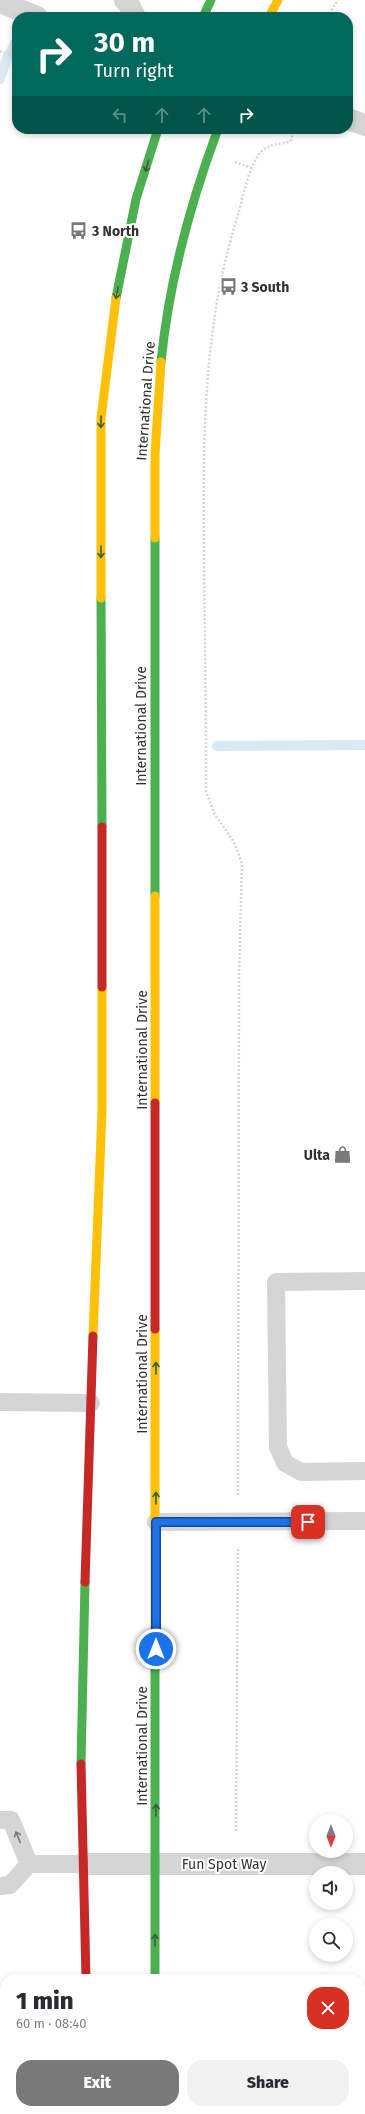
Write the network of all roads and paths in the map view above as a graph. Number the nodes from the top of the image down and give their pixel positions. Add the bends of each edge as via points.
1 (124, 0) edge
2 (211, 0) edge
3 (278, 0) edge
4 (338, 0) edge
5 (0, 2) edge
6 (25, 12) edge
7 (132, 12) edge
8 (205, 12) edge
9 (272, 12) edge
10 (330, 12) edge
11 (0, 51) edge
12 (12, 56) edge
13 (353, 121) edge
14 (365, 125) edge
15 (156, 134) edge
16 (216, 134) edge
17 (294, 134) edge
18 (365, 1281) edge
19 (0, 1402) edge
20 (91, 1404) junction
21 (365, 1471) edge
22 (365, 1520) edge
23 (156, 1522) junction
24 (238, 1523) junction
25 (0, 1820) edge
26 (236, 1831) dead end
27 (29, 1864) junction
28 (84, 1864) junction
29 (156, 1864) junction
30 (365, 1864) edge
31 (0, 1886) edge
32 (86, 1974) edge
33 (155, 1974) edge

1 - 7 street
2 - 8 street
3 - 9 street
4 - 10 path
5 - 6 street
11 - 12 path
13 - 14 street
15 -> 20 street via 130,221 110,328 101,418 102,1112
23 -> 16 street, International Drive via 156,454 160,369 169,306 183,236
17 - 24 path via 290,142 269,146 260,154 252,168 228,247 211,334 205,405 203,473 206,791 214,813 234,842 242,864 239,975
18 - 21 lane via 276,1282 278,1447 285,1463 301,1472
19 - 20 lane
20 - 28 street via 82,1747
22 - 24 lane
23 - 24 lane
29 -> 23 street, International Drive
24 - 26 path
27 -> 25 lane via 11,1820
27 - 28 lane
27 - 31 lane via 10,1885
28 - 29 street, Fun Spot Way
28 - 32 street
29 - 30 street, Fun Spot Way
33 -> 29 street, International Drive

